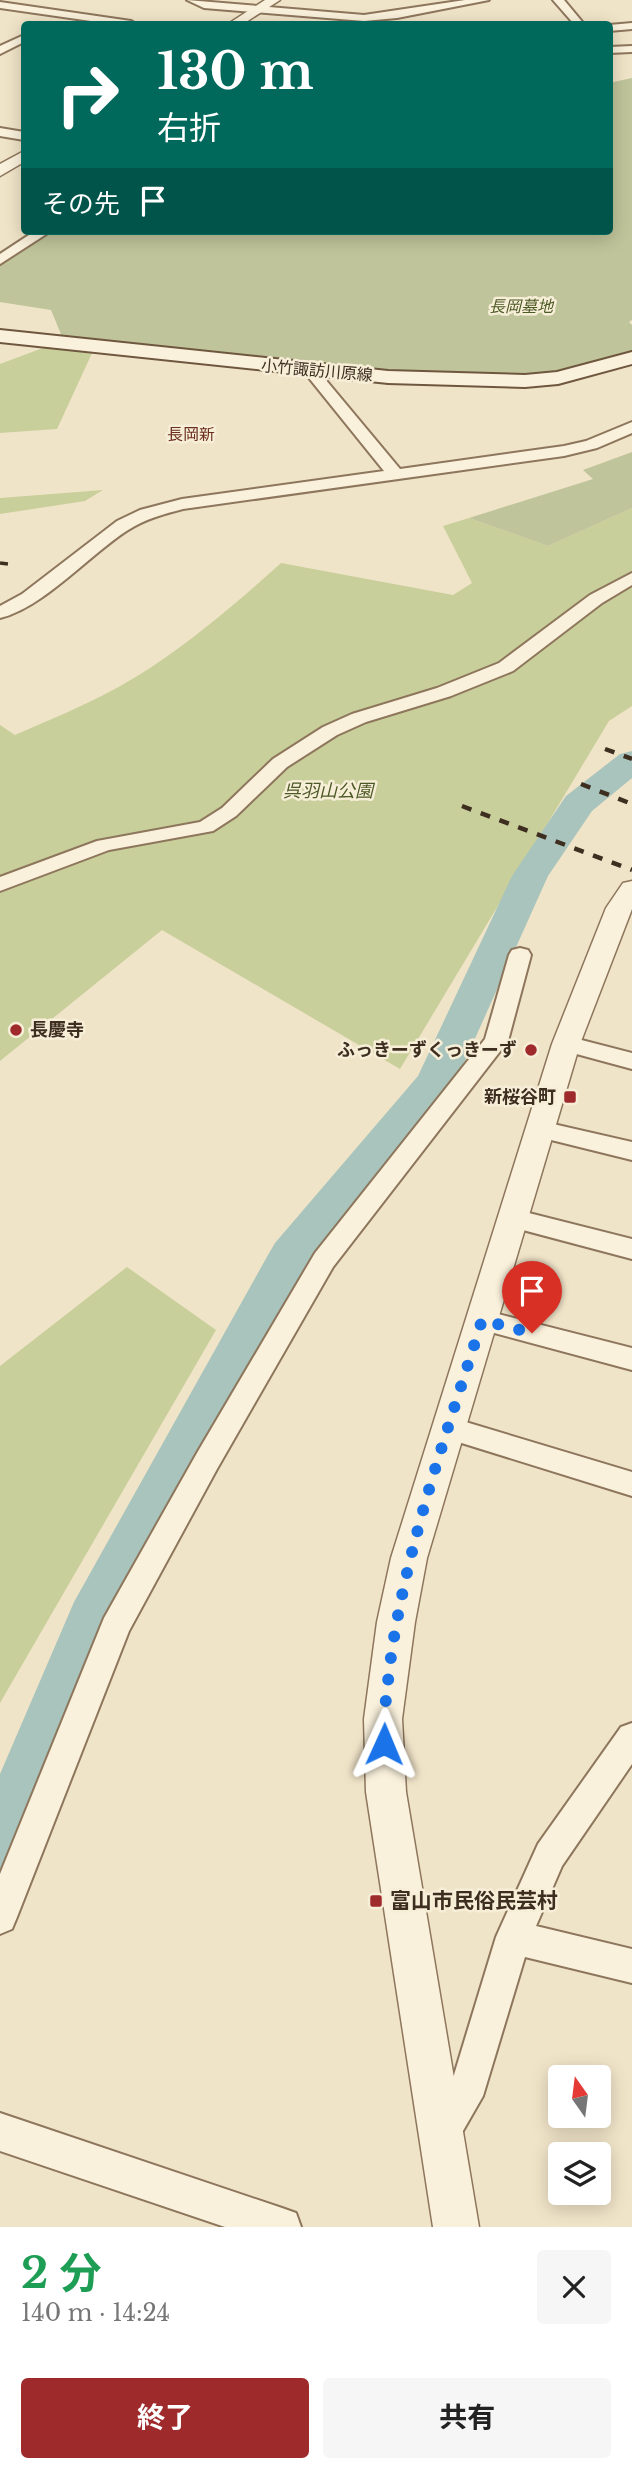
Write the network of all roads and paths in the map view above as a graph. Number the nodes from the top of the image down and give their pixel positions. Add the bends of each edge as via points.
1 (192, 0) edge
2 (274, 0) edge
3 (484, 0) edge
4 (558, 0) edge
5 (0, 5) edge
6 (259, 10) junction
7 (65, 15) junction
8 (358, 18) junction
9 (54, 21) edge
10 (109, 21) edge
11 (239, 21) edge
12 (352, 21) edge
13 (576, 21) edge
14 (632, 26) edge
15 (613, 28) edge
16 (21, 40) edge
17 (632, 49) edge
18 (613, 50) edge
19 (0, 51) edge
20 (0, 132) edge
21 (21, 136) edge
22 (21, 158) edge
23 (0, 171) edge
24 (38, 235) edge
25 (0, 260) edge
26 (0, 335) edge
27 (632, 358) edge
28 (310, 370) junction
29 (632, 427) edge
30 (397, 476) junction
31 (632, 578) edge
32 (2, 610) edge
33 (0, 884) edge
34 (632, 889) edge
35 (520, 955) dead end
36 (566, 1044) junction
37 (632, 1061) edge
38 (540, 1129) junction
39 (632, 1151) edge
40 (513, 1218) junction
41 (632, 1249) edge
42 (482, 1320) junction
43 (632, 1359) edge
44 (449, 1428) junction
45 (632, 1484) edge
46 (629, 1745) edge
47 (0, 1916) edge
48 (513, 1937) junction
49 (632, 1966) edge
50 (0, 2132) edge
51 (440, 2134) junction
52 (282, 2227) edge
53 (456, 2227) edge

1 - 6 street
2 - 6 street
3 - 8 street
4 - 13 street
5 - 7 street
6 - 8 street
6 - 11 street
7 - 9 street
7 - 10 street
8 - 12 street
14 - 15 street
16 - 19 street
17 - 18 street
20 - 21 street
22 - 23 street
24 - 25 street
26 - 28 main road, 小竹諏訪川原線
27 - 28 main road, 小竹諏訪川原線 via 558,378 525,381
28 - 30 street
29 - 30 street via 592,445 564,451
30 - 32 street via 182,504 146,514 123,525 28,598
31 - 33 street via 596,599 506,667 330,731 280,762 229,812 206,827 104,845
34 - 36 street via 619,908
35 - 47 street via 496,1041 324,1259 116,1627
36 - 37 street
36 - 38 street
38 - 39 street
38 - 40 street
40 - 41 street
40 - 42 street
42 - 43 street
42 - 44 street
44 - 45 street
44 - 51 street via 409,1558 383,1719 386,1792
46 - 48 street via 550,1855
48 - 49 street
48 - 51 street via 470,2083
50 - 52 street
51 - 53 street

